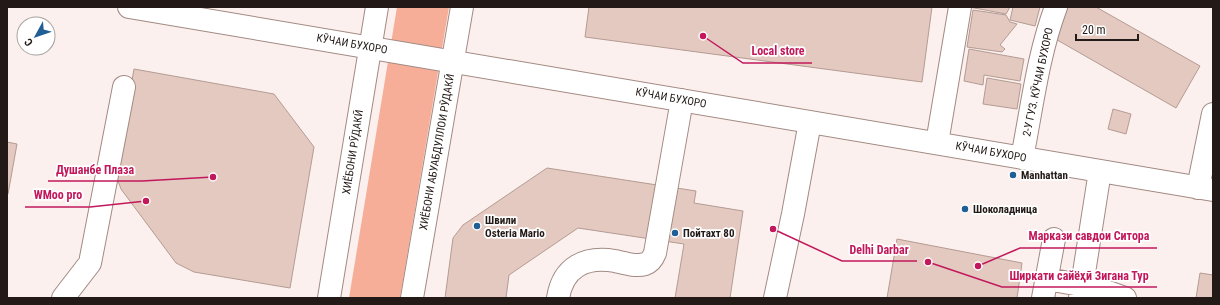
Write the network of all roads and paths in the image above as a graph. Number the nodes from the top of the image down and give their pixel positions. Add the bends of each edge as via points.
1 (129, 7) edge
2 (377, 7) edge
3 (462, 7) edge
4 (960, 7) edge
5 (1056, 7) edge
6 (370, 47) junction
7 (452, 61) junction
8 (124, 87) dead end
9 (682, 100) junction
10 (1213, 114) edge
11 (810, 122) junction
12 (937, 143) junction
13 (1022, 158) junction
14 (1100, 171) junction
15 (1206, 189) edge
16 (1054, 240) dead end
17 (1045, 288) edge
18 (1081, 291) edge
19 (63, 298) edge
20 (329, 298) edge
21 (412, 298) edge
22 (558, 298) edge
23 (775, 298) edge
24 (1125, 298) edge

1 - 6 main road, КӮЧАИ БУХОРО
2 - 6 main road, ХИЁБОНИ РӮДАКӢ
3 - 7 main road, ХИЁБОНИ АБУАБДУЛЛОИ РӮДАКӢ
4 - 12 main road
5 - 13 main road, 2-У ГУЗ. КӮЧАИ БУХОРО via 1046,37
6 - 7 main road, КӮЧАИ БУХОРО
6 - 20 main road, ХИЁБОНИ РӮДАКӢ
7 - 9 main road, КӮЧАИ БУХОРО
7 - 21 main road, ХИЁБОНИ АБУАБДУЛЛОИ РӮДАКӢ
8 - 19 main road via 90,263
9 - 11 main road, КӮЧАИ БУХОРО
9 - 22 main road via 652,260 640,265 598,260 584,264 567,274
10 - 15 main road
11 - 12 main road, КӮЧАИ БУХОРО
11 - 23 main road
12 - 13 main road, КӮЧАИ БУХОРО
13 - 14 main road, КӮЧАИ БУХОРО
14 - 15 main road, КӮЧАИ БУХОРО
14 - 18 main road
16 - 17 main road
17 - 18 main road
18 - 24 main road

